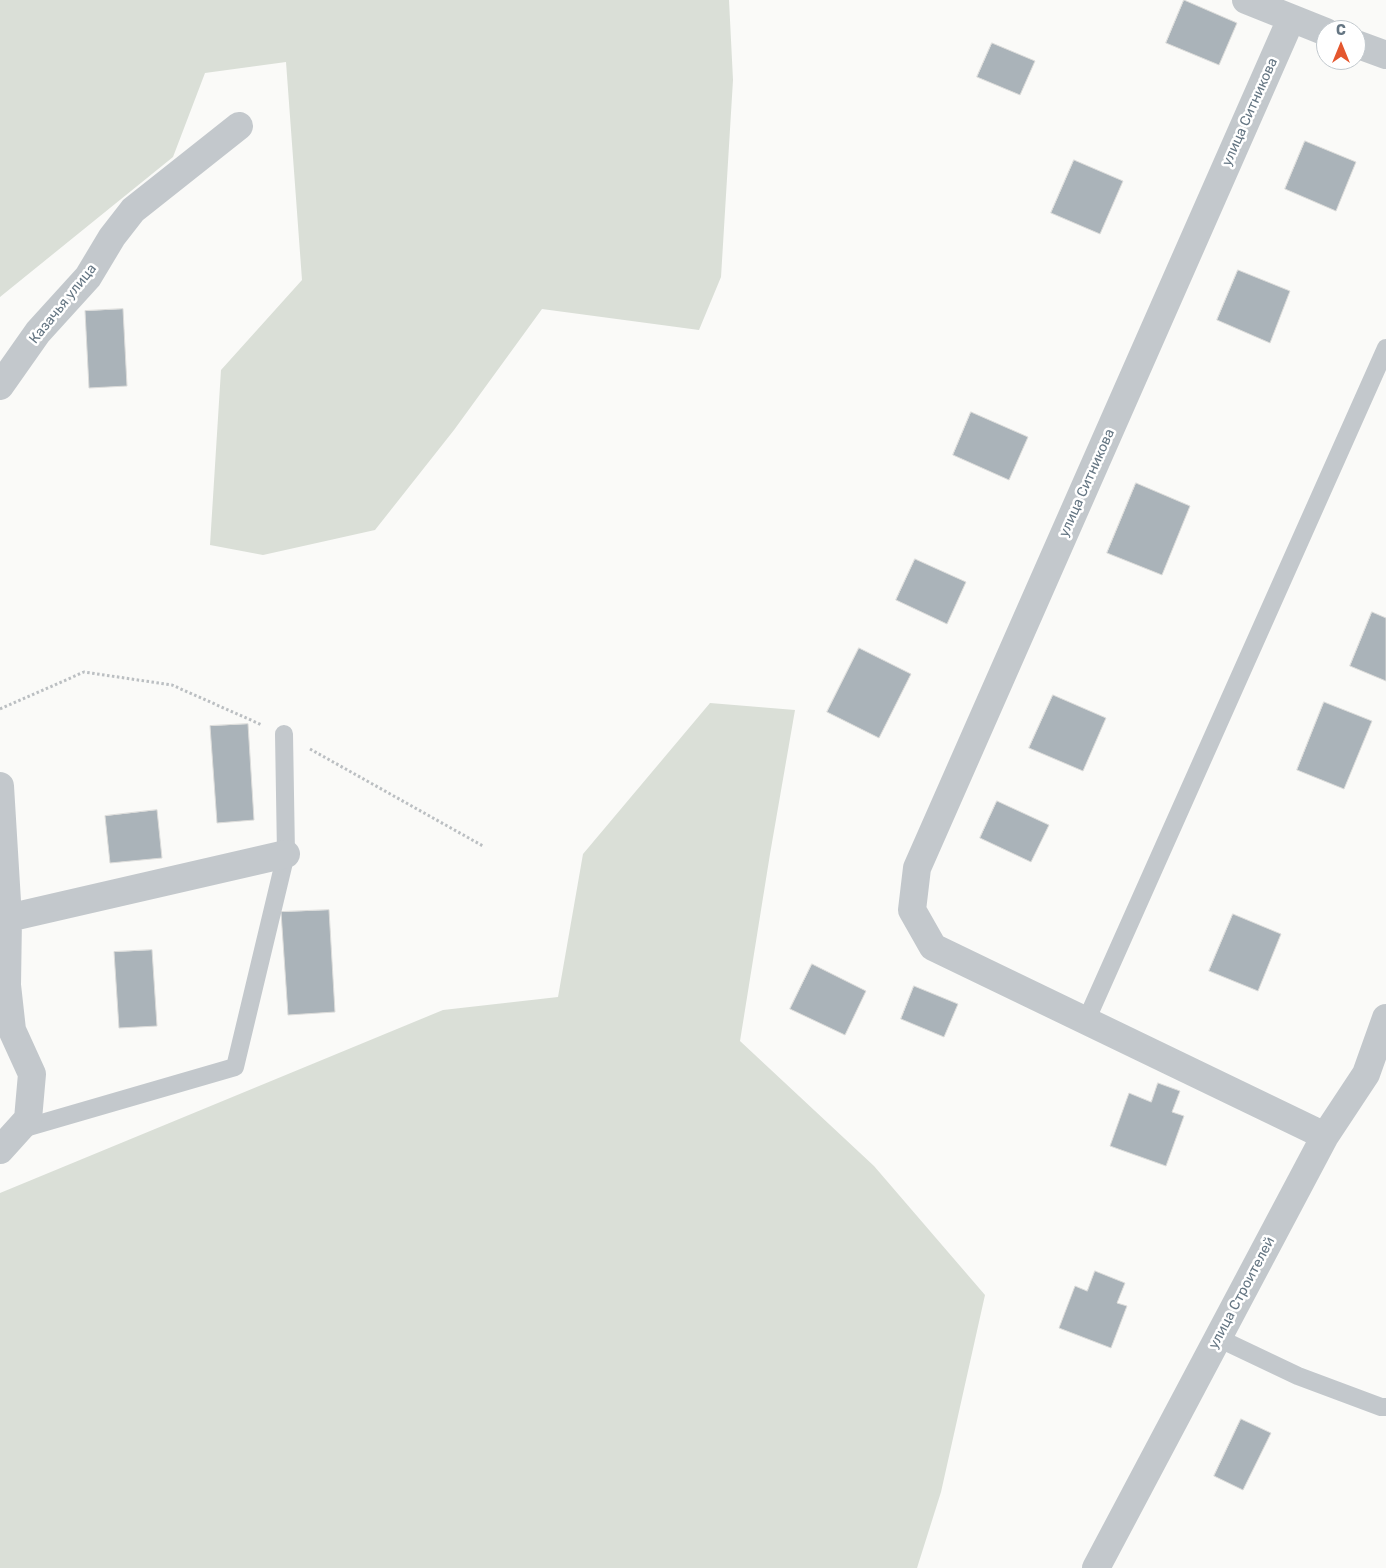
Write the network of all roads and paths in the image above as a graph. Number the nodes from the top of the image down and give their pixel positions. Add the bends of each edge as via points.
1 (1246, 0) edge
2 (1291, 20) junction
3 (1316, 29) edge
4 (1366, 48) edge
5 (1386, 55) edge
6 (239, 126) dead end
7 (1386, 348) edge
8 (0, 386) edge
9 (0, 709) edge
10 (284, 734) junction
11 (0, 786) edge
12 (482, 846) dead end
13 (286, 854) junction
14 (8, 918) junction
15 (1386, 1018) edge
16 (1086, 1021) junction
17 (1326, 1136) junction
18 (9, 1140) edge
19 (1218, 1338) junction
20 (1386, 1407) edge
21 (1096, 1568) edge

1 - 2 street
2 - 3 street
2 - 16 street, улица Ситникова via 917,868 912,910 933,947
4 - 5 street
6 - 8 street, Казачья улица via 133,210 112,237 88,278 38,332
7 - 16 lane
9 - 10 path via 84,672 172,685
10 - 12 path
10 - 13 lane
11 - 14 street
13 - 14 street
13 - 18 lane via 235,1067
14 - 18 street via 7,985 12,1030 32,1074 28,1119
15 - 17 street, улица Строителей via 1366,1074
16 - 17 street
17 - 19 street, улица Строителей
19 - 20 lane via 1298,1376
19 - 21 street, улица Строителей

